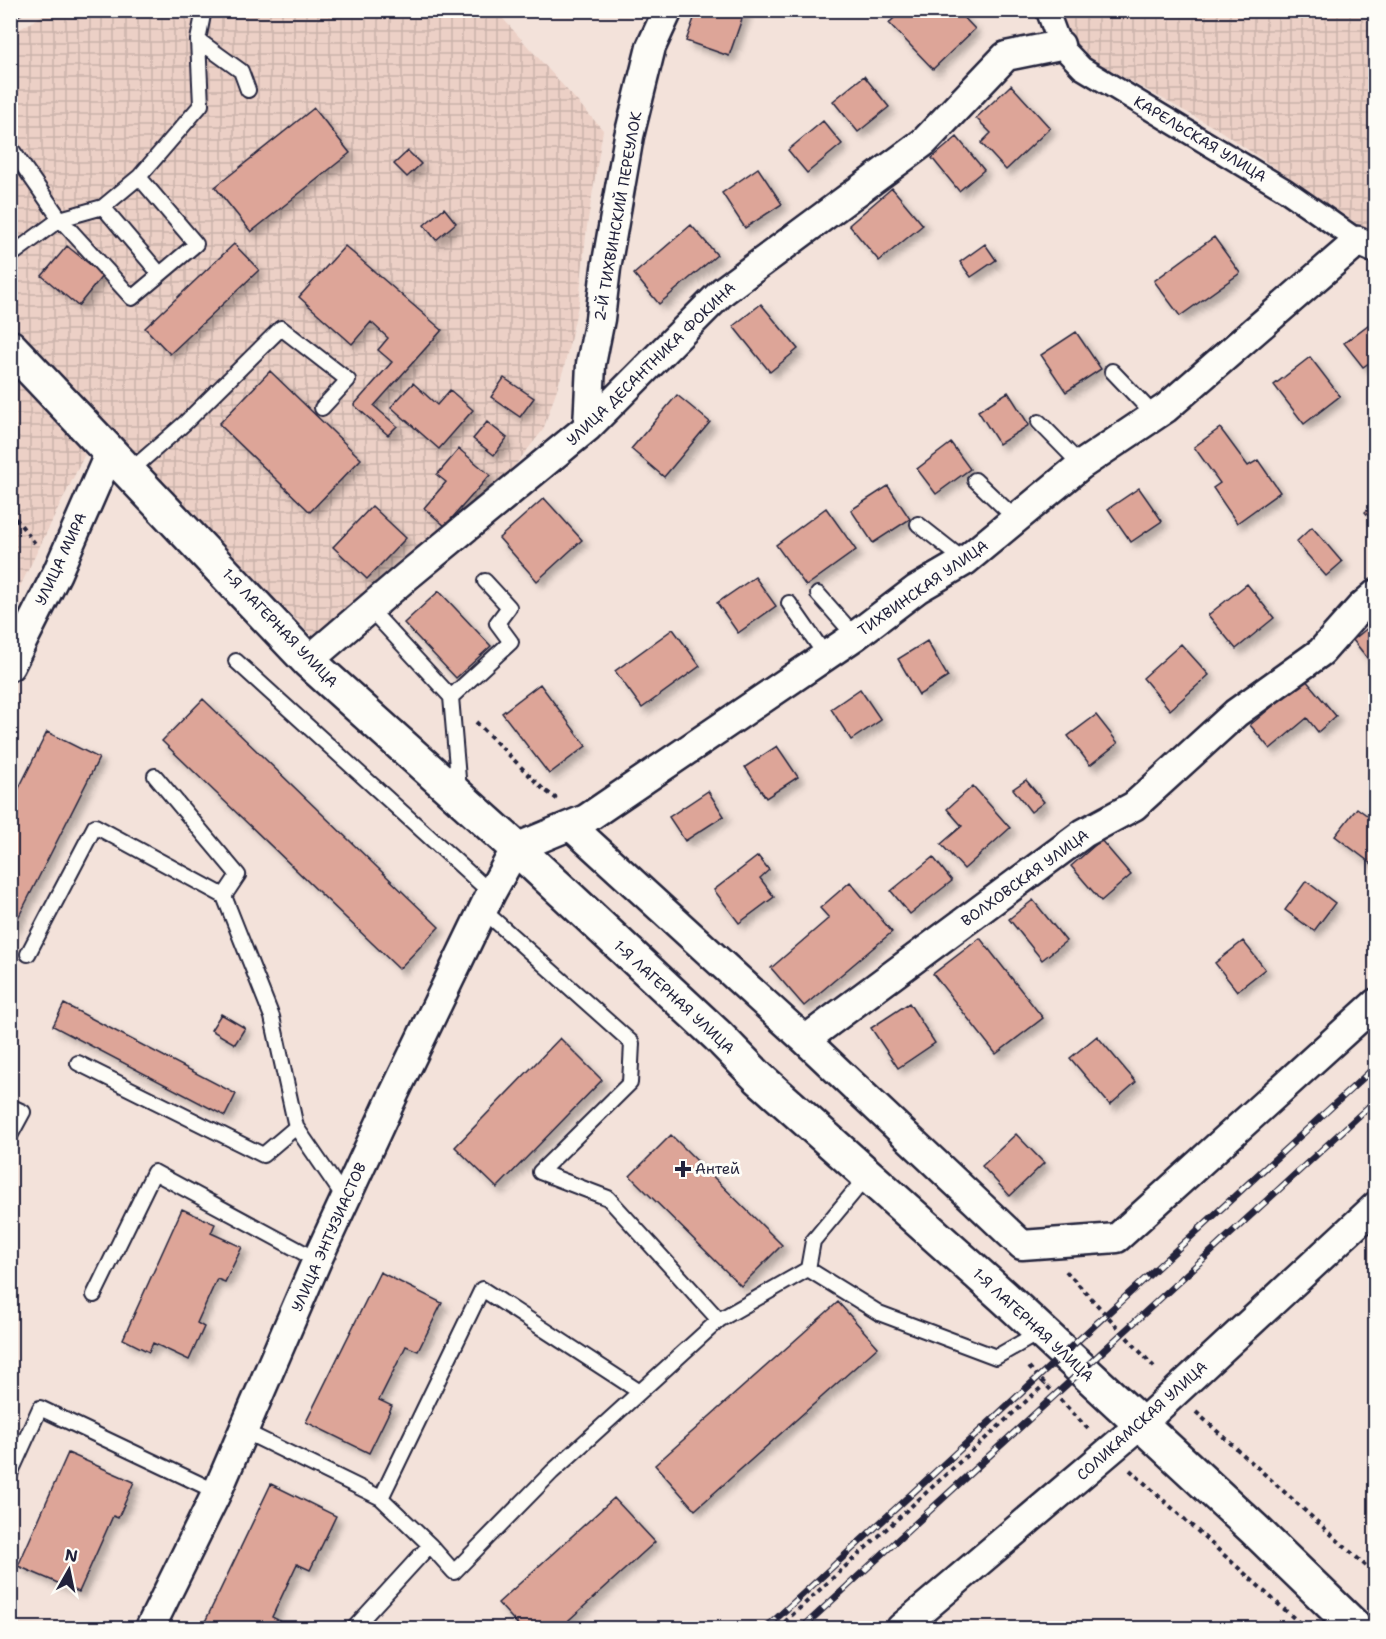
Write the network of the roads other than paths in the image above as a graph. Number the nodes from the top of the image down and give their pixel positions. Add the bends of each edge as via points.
1 (204, 10) edge
2 (668, 10) edge
3 (1047, 10) edge
4 (198, 40) junction
5 (1060, 45) junction
6 (248, 90) dead end
7 (10, 147) edge
8 (139, 177) junction
9 (103, 207) junction
10 (60, 219) junction
11 (1367, 245) edge
12 (10, 256) edge
13 (159, 273) junction
14 (10, 347) edge
15 (1112, 371) dead end
16 (322, 408) dead end
17 (1155, 416) junction
18 (1039, 422) dead end
19 (588, 427) junction
20 (120, 461) junction
21 (1081, 465) junction
22 (975, 480) dead end
23 (1016, 519) junction
24 (918, 524) dead end
25 (965, 561) junction
26 (485, 581) dead end
27 (818, 594) dead end
28 (1376, 594) edge
29 (789, 603) dead end
30 (369, 608) junction
31 (855, 636) junction
32 (826, 656) junction
33 (236, 661) dead end
34 (308, 661) junction
35 (10, 666) edge
36 (451, 697) junction
37 (155, 776) dead end
38 (459, 798) junction
39 (571, 826) junction
40 (516, 848) junction
41 (224, 896) junction
42 (487, 902) junction
43 (28, 954) dead end
44 (1376, 1003) edge
45 (805, 1040) junction
46 (78, 1063) dead end
47 (10, 1106) edge
48 (296, 1127) junction
49 (10, 1136) edge
50 (868, 1175) junction
51 (346, 1200) junction
52 (1376, 1206) edge
53 (317, 1260) junction
54 (808, 1269) junction
55 (94, 1295) dead end
56 (719, 1320) junction
57 (1040, 1332) junction
58 (640, 1392) junction
59 (1140, 1425) junction
60 (244, 1431) junction
61 (10, 1474) edge
62 (217, 1492) junction
63 (381, 1498) junction
64 (430, 1545) junction
65 (1376, 1623) edge
66 (150, 1629) edge
67 (354, 1629) edge
68 (901, 1629) edge
69 (1356, 1629) edge
70 (1370, 1629) edge

1 - 4 lane
2 - 19 street, 2-Й ТИХВИНСКИЙ ПЕРЕУЛОК via 651,47 629,136 591,364
3 - 5 street, КАРЕЛЬСКАЯ УЛИЦА
4 - 6 lane via 241,71
4 - 8 lane via 201,105
5 - 11 street, КАРЕЛЬСКАЯ УЛИЦА via 1082,68 1285,190
5 - 19 street, УЛИЦА ДЕСАНТНИКА ФОКИНА via 1006,56 924,142 723,291
7 - 10 lane
8 - 9 lane
8 - 13 lane via 196,244
9 - 10 lane
9 - 13 lane
10 - 12 lane
10 - 13 lane via 132,298
11 - 17 street, ТИХВИНСКАЯ УЛИЦА
14 - 20 main road, 1-Я ЛАГЕРНАЯ УЛИЦА
15 - 17 lane
16 - 20 lane via 348,380 281,328 185,423
17 - 21 street, ТИХВИНСКАЯ УЛИЦА
18 - 21 lane
19 - 30 street, УЛИЦА ДЕСАНТНИКА ФОКИНА
20 - 34 main road, 1-Я ЛАГЕРНАЯ УЛИЦА
20 - 35 street, УЛИЦА МИРА
21 - 23 street, ТИХВИНСКАЯ УЛИЦА
22 - 23 lane
23 - 25 street, ТИХВИНСКАЯ УЛИЦА
24 - 25 lane
25 - 31 street, ТИХВИНСКАЯ УЛИЦА via 917,589
26 - 36 lane via 509,607 497,623 511,642
27 - 31 lane
28 - 45 street, ВОЛХОВСКАЯ УЛИЦА via 1321,652 1236,713 1134,806 1084,833
29 - 32 lane
30 - 34 street, УЛИЦА ДЕСАНТНИКА ФОКИНА
30 - 36 lane
31 - 32 street, ТИХВИНСКАЯ УЛИЦА
32 - 39 street, ТИХВИНСКАЯ УЛИЦА
33 - 42 lane
34 - 38 main road, 1-Я ЛАГЕРНАЯ УЛИЦА
36 - 38 lane
37 - 41 lane via 238,875
38 - 40 main road, 1-Я ЛАГЕРНАЯ УЛИЦА
39 - 40 street, ТИХВИНСКАЯ УЛИЦА
39 - 45 street
40 - 42 street, УЛИЦА ЭНТУЗИАСТОВ
40 - 50 main road, 1-Я ЛАГЕРНАЯ УЛИЦА via 759,1078
41 - 43 lane via 95,826
41 - 48 lane via 272,1017
42 - 51 street, УЛИЦА ЭНТУЗИАСТОВ
42 - 56 lane via 632,1043 630,1083 540,1172 608,1198
44 - 45 street via 1117,1238 1041,1244 1022,1245
46 - 48 lane via 263,1155
47 - 49 lane via 23,1112
48 - 51 lane
50 - 54 lane via 813,1241
50 - 57 main road, 1-Я ЛАГЕРНАЯ УЛИЦА
51 - 53 street, УЛИЦА ЭНТУЗИАСТОВ
52 - 59 street, СОЛИКАМСКАЯ УЛИЦА
53 - 55 lane via 154,1173
53 - 60 street, УЛИЦА ЭНТУЗИАСТОВ
54 - 56 lane
54 - 57 lane via 879,1313 996,1357
56 - 58 lane
57 - 59 main road, 1-Я ЛАГЕРНАЯ УЛИЦА
58 - 63 lane via 482,1288
58 - 64 lane via 552,1472 454,1572
59 - 68 street, СОЛИКАМСКАЯ УЛИЦА
59 - 69 main road, 1-Я ЛАГЕРНАЯ УЛИЦА
60 - 62 street, УЛИЦА ЭНТУЗИАСТОВ
60 - 63 lane
61 - 62 lane via 40,1408
62 - 66 street, УЛИЦА ЭНТУЗИАСТОВ
63 - 64 lane
64 - 67 lane
65 - 70 street

